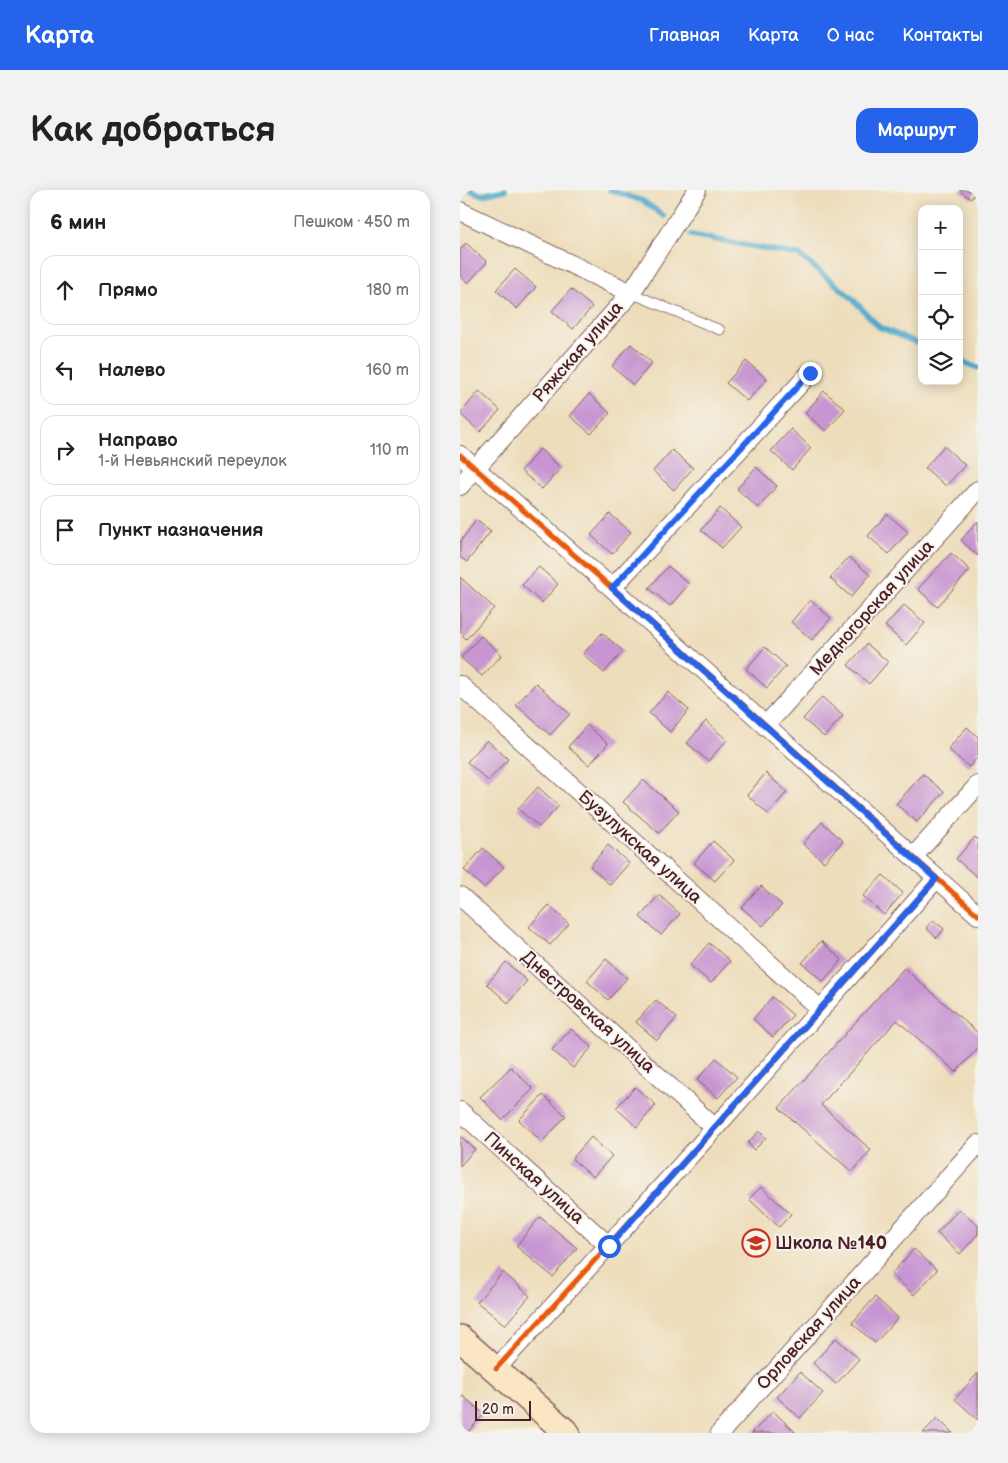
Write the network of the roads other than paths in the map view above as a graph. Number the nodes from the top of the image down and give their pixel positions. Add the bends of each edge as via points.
1 (697, 190) edge
2 (460, 211) edge
3 (631, 293) junction
4 (720, 330) dead end
5 (810, 373) dead end
6 (460, 455) edge
7 (476, 469) junction
8 (460, 486) edge
9 (978, 490) edge
10 (612, 588) junction
11 (460, 685) edge
12 (765, 726) junction
13 (978, 785) edge
14 (913, 857) junction
15 (936, 879) junction
16 (460, 896) edge
17 (978, 915) edge
18 (821, 1010) junction
19 (460, 1111) edge
20 (715, 1128) junction
21 (978, 1144) edge
22 (609, 1246) junction
23 (460, 1338) edge
24 (496, 1369) junction
25 (567, 1433) edge
26 (720, 1433) edge

1 - 3 street
2 - 3 street, Ряжская улица
3 - 4 lane
3 - 7 street, Ряжская улица
5 - 10 street
6 - 7 street
7 - 8 street, Ряжская улица
7 - 10 street
9 - 12 street, Медногорская улица
10 - 12 street
11 - 18 street, Бузулукская улица
12 - 14 street
13 - 14 street
14 - 15 street
15 - 17 street
15 - 18 street
16 - 20 street, Днестровская улица
18 - 20 street
19 - 22 street, Пинская улица
20 - 22 street
21 - 26 street, Орловская улица
22 - 24 street
23 - 24 main road
24 - 25 main road

